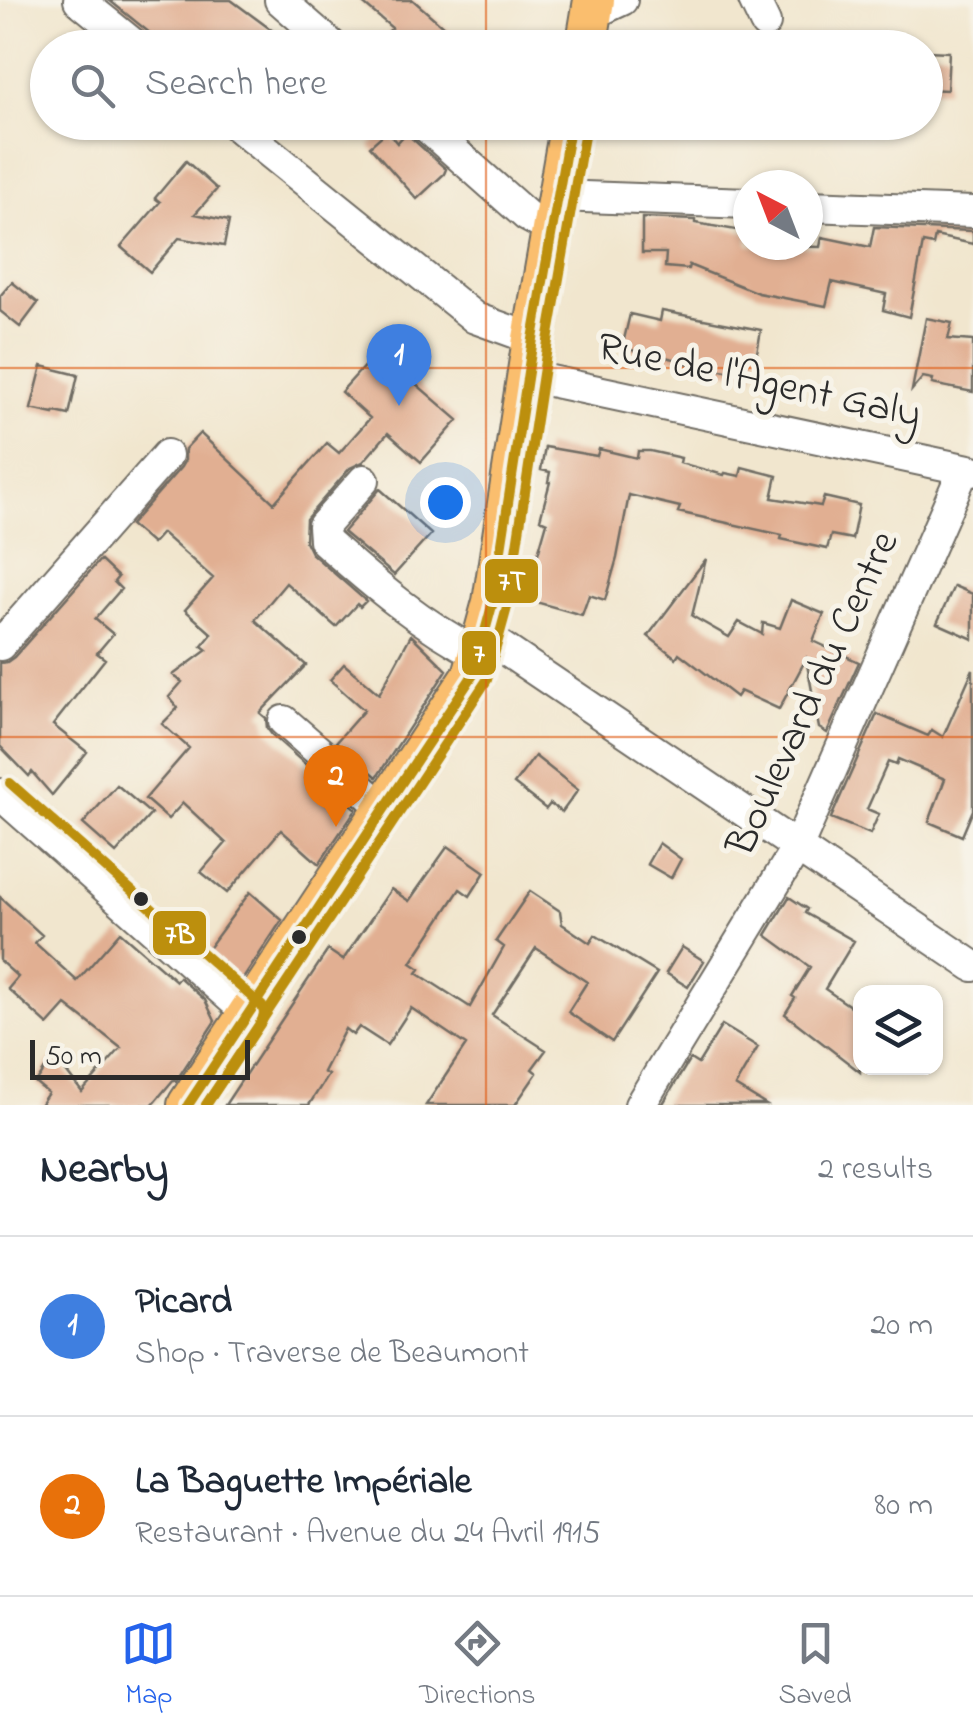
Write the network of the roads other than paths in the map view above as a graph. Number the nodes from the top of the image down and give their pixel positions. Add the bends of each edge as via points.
1 (79, 0) edge
2 (280, 0) edge
3 (116, 30) edge
4 (314, 30) edge
5 (254, 140) edge
6 (441, 140) edge
7 (568, 140) edge
8 (733, 205) edge
9 (823, 207) edge
10 (973, 212) edge
11 (554, 213) junction
12 (530, 358) junction
13 (166, 456) dead end
14 (969, 470) edge
15 (364, 480) dead end
16 (0, 646) edge
17 (483, 646) junction
18 (284, 721) dead end
19 (0, 794) edge
20 (386, 810) junction
21 (798, 846) junction
22 (973, 966) edge
23 (249, 1014) junction
24 (188, 1105) edge
25 (640, 1105) edge

1 - 3 street
2 - 4 street
5 - 12 street, Rue de l'Agent Galy
6 - 11 street via 527,216
7 - 11 main road
8 - 11 street
9 - 10 street
11 - 12 main road
12 - 14 street, Rue de l'Agent Galy
12 - 17 main road
13 - 16 street
14 - 21 street, Boulevard du Centre
15 - 17 street via 322,526 324,540 449,639
17 - 20 main road via 470,683
17 - 21 street
18 - 20 street
19 - 23 street
20 - 23 main road
21 - 22 street
21 - 25 street, Boulevard du Centre
23 - 24 main road

